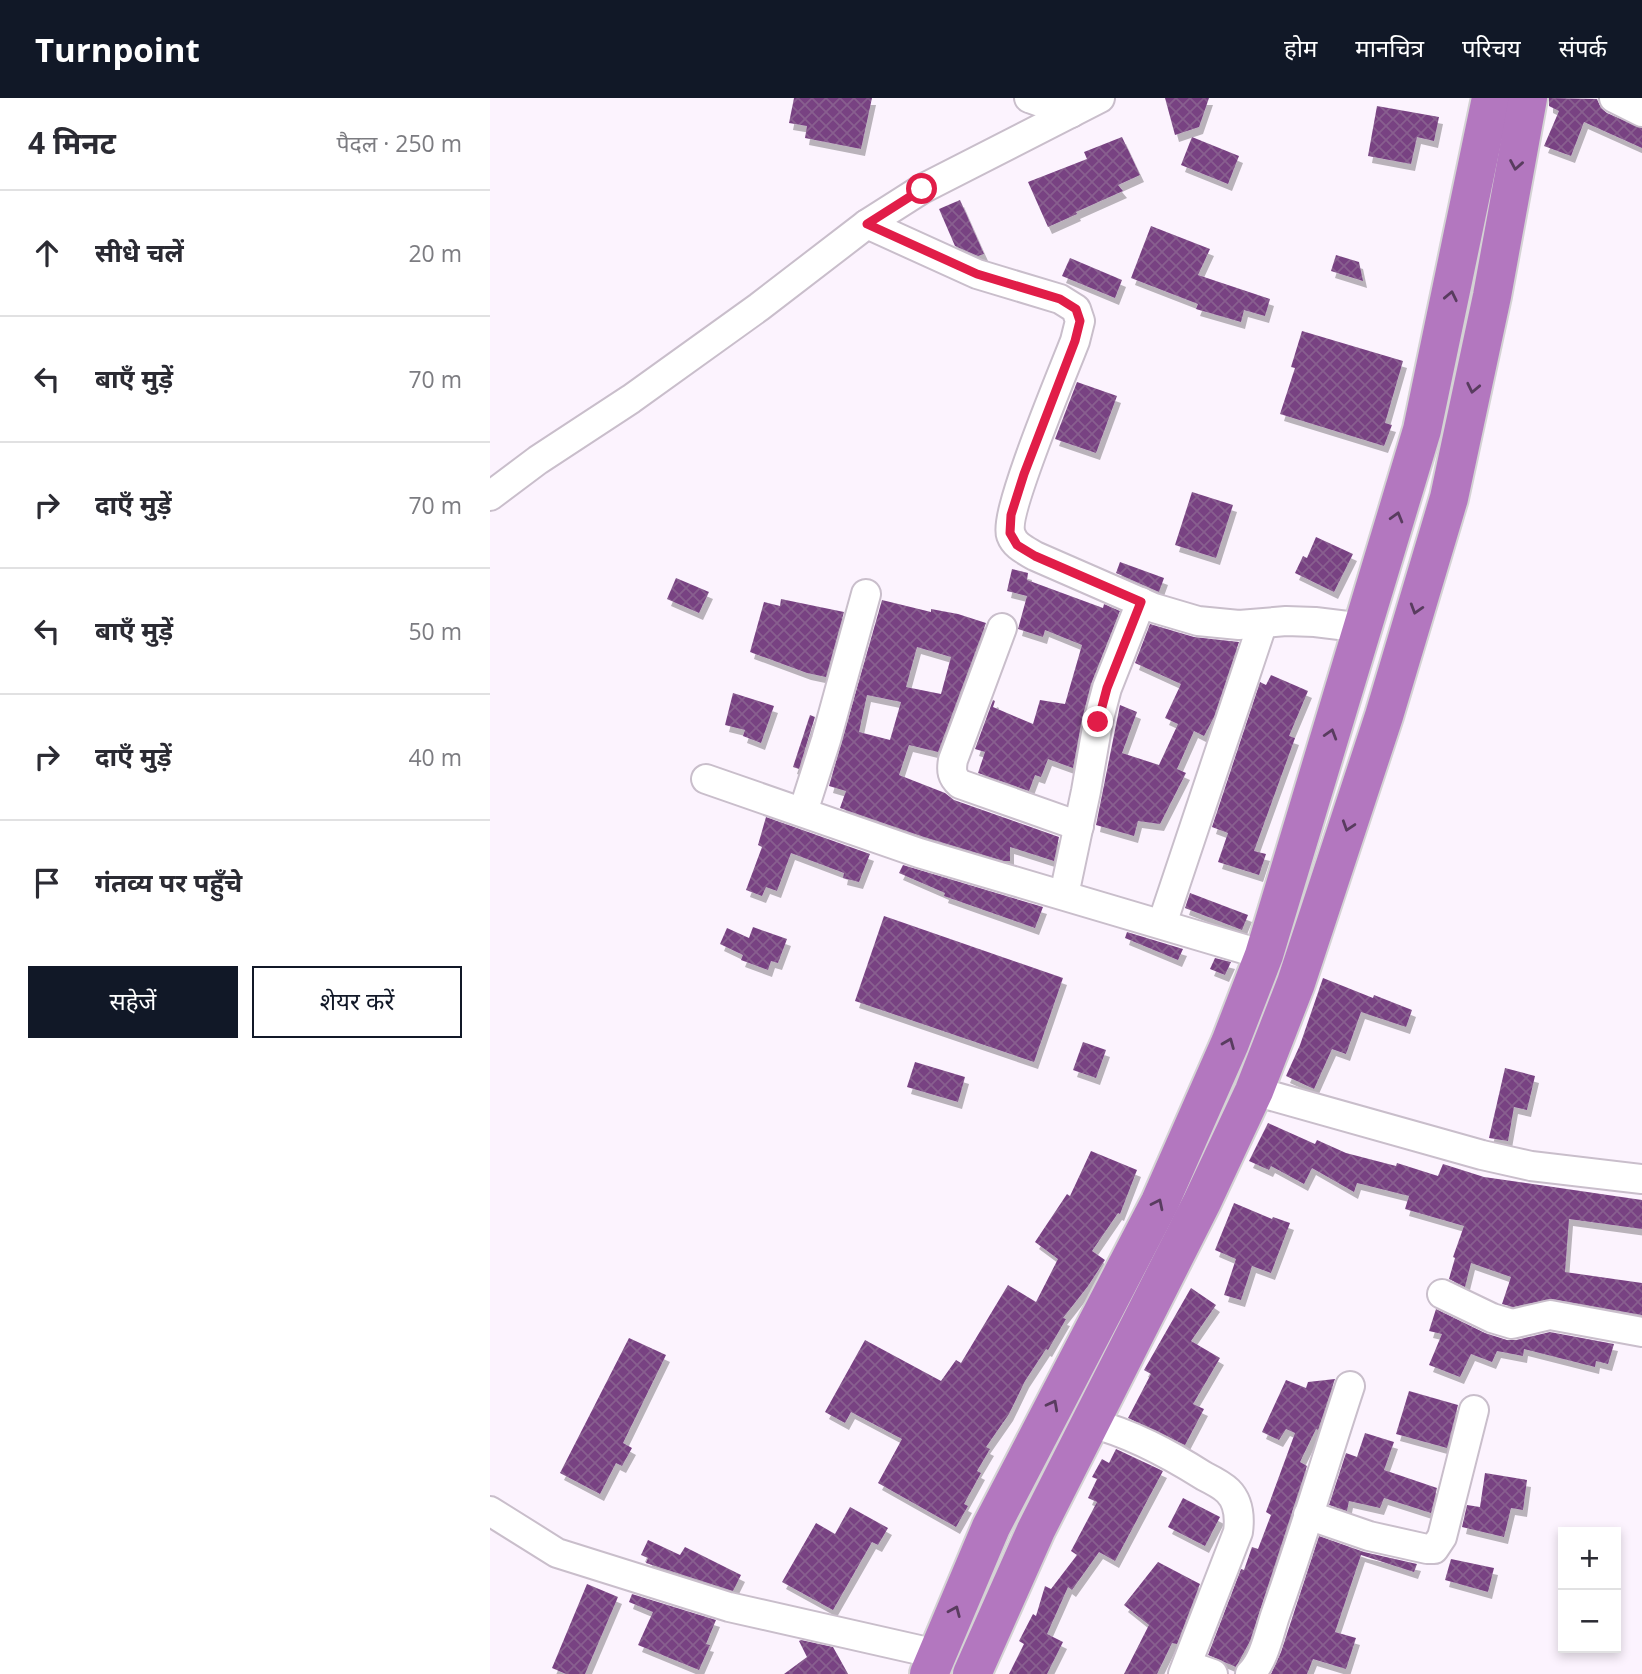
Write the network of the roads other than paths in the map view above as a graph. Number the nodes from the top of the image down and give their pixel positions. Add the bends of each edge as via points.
1 (1029, 98) edge
2 (1100, 98) edge
3 (1491, 98) edge
4 (1528, 98) edge
5 (1614, 98) edge
6 (1642, 112) edge
7 (1071, 113) junction
8 (867, 224) junction
9 (490, 496) edge
10 (866, 594) dead end
11 (1141, 602) junction
12 (1262, 625) junction
13 (1002, 628) dead end
14 (1364, 628) junction
15 (706, 779) dead end
16 (803, 812) junction
17 (1079, 826) junction
18 (1064, 895) junction
19 (1163, 924) junction
20 (1264, 955) junction
21 (1254, 1091) junction
22 (1642, 1179) edge
23 (1442, 1294) dead end
24 (1642, 1332) edge
25 (1350, 1386) dead end
26 (1474, 1410) dead end
27 (1090, 1423) junction
28 (490, 1511) edge
29 (1308, 1515) junction
30 (933, 1664) edge
31 (1194, 1671) edge
32 (972, 1674) edge
33 (1250, 1674) edge

1 - 7 street
2 - 7 street
14 -> 3 highway via 1422,430
4 -> 21 highway via 1449,498 1325,898
5 - 6 street
7 - 8 street via 922,189
8 - 9 street via 631,399
8 - 11 street via 977,274 1060,299 1076,309 1080,321 1075,341 1024,474 1010,533 1017,545 1035,556
10 - 16 street
11 - 12 street via 1198,621
11 - 17 street via 1107,688
12 - 14 street via 1286,621
12 - 19 street
13 - 17 street via 951,770 960,784
20 -> 14 highway
15 - 16 street
16 - 18 street via 919,853
17 - 18 street
18 - 19 street
19 - 20 street
30 -> 20 highway via 990,1527 1160,1202
21 - 22 street via 1531,1167
21 - 27 highway
23 - 24 street via 1512,1324 1550,1315
25 - 29 street
26 - 29 street via 1442,1537 1434,1549 1369,1536
27 - 31 street via 1114,1429 1186,1465 1228,1490 1236,1503 1238,1532
27 - 32 highway
28 - 30 street via 557,1553
29 - 33 street via 1290,1578

